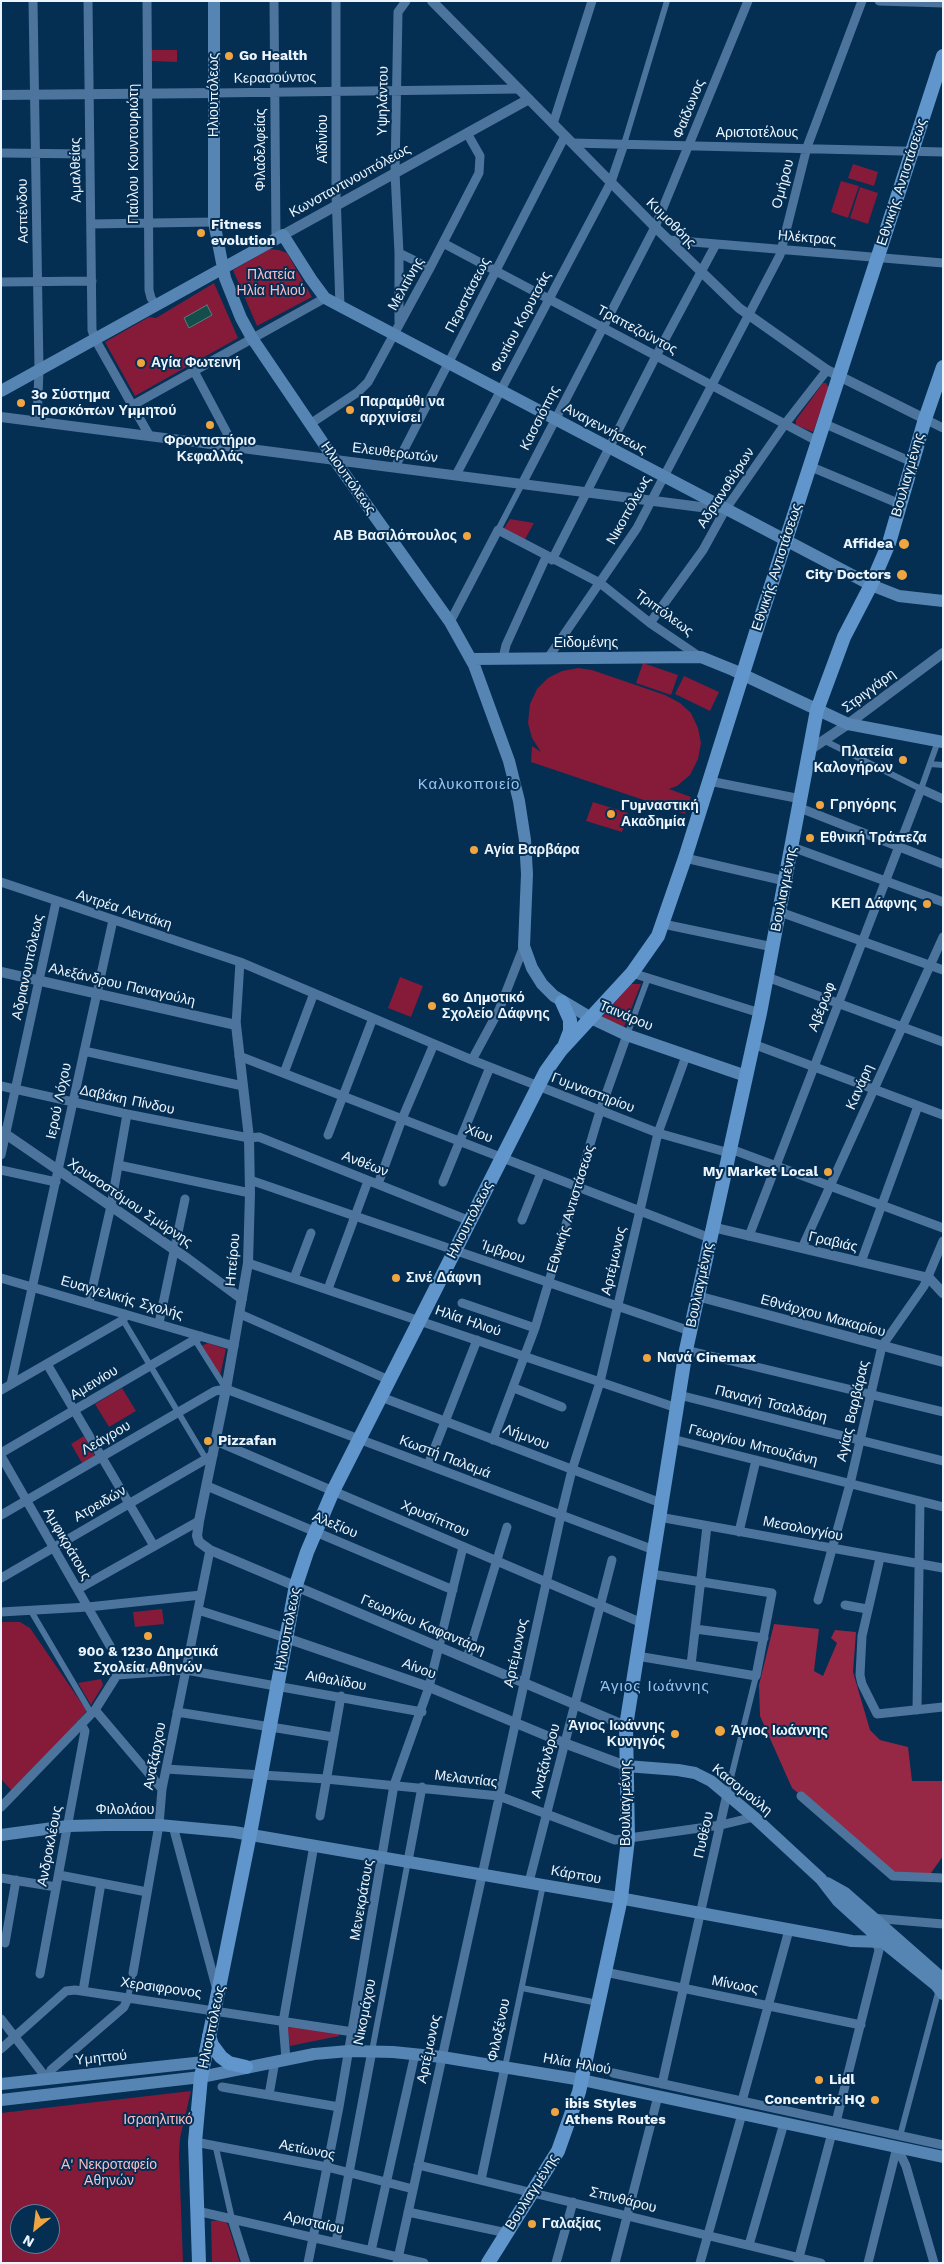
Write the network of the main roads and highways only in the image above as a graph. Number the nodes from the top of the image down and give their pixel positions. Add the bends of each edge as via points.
1 (214, 1) edge
2 (943, 56) edge
3 (222, 268) junction
4 (326, 298) joint
5 (943, 367) edge
6 (1, 391) edge
7 (785, 541) junction
8 (871, 585) junction
9 (943, 601) edge
10 (701, 657) joint
11 (472, 658) junction
12 (742, 674) junction
13 (817, 710) junction
14 (940, 741) edge
15 (524, 946) joint
16 (562, 1002) junction
17 (591, 1018) junction
18 (561, 1050) junction
19 (746, 1076) junction
20 (626, 1766) junction
21 (250, 1834) junction
22 (1, 1835) edge
23 (821, 1879) junction
24 (621, 1898) junction
25 (863, 1919) junction
26 (897, 1940) junction
27 (852, 1941) junction
28 (879, 1942) junction
29 (940, 1987) edge
30 (209, 2036) junction
31 (204, 2062) junction
32 (246, 2067) junction
33 (201, 2077) junction
34 (582, 2080) junction
35 (1, 2084) edge
36 (1, 2100) edge
37 (943, 2157) edge
38 (489, 2262) edge
39 (199, 2263) edge

1 - 3 main road, Ηλιουπόλεως via 214,222
2 - 7 main road, Εθνικής Αντιστάσεως via 877,258 833,373 823,423
3 - 4 main road, Κωνσταντινουπόλεως via 279,237
3 - 6 main road, Κωνσταντινουπόλεως
3 - 11 main road, Ηλιουπόλεως via 252,338
4 - 7 main road, Αναγεννήσεως via 396,330 448,363
5 - 8 main road, Βουλιαγμένης via 924,419 889,543
7 - 8 main road, Αναγεννήσεως
7 - 12 main road, Εθνικής Αντιστάσεως
8 - 9 main road, Αναγεννήσεως via 899,596
8 - 13 main road, Βουλιαγμένης via 847,630
10 - 11 main road, Ειδομένης
10 - 12 main road, Τριπόλεως
11 - 15 main road, Ηλιουπόλεως via 509,761 518,801 527,874
12 - 13 main road, Τριπόλεως
12 - 17 main road, Εθνικής Αντιστάσεως via 663,924 632,973
13 - 14 main road, Τριπόλεως via 848,724
13 - 19 main road, Βουλιαγμένης
15 - 16 main road, Ταινάρου via 536,976
16 - 17 main road, Ταινάρου
16 - 18 main road via 570,1020 570,1031
17 - 18 main road, Εθνικής Αντιστάσεως
17 - 19 main road, Ταινάρου via 627,1035
18 - 21 main road, Ηλιουπόλεως via 546,1070 315,1531 296,1586
19 - 20 main road, Βουλιαγμένης via 686,1350 626,1726
20 - 23 main road, Κασομούλη via 695,1773 711,1781
20 - 24 main road, Βουλιαγμένης via 628,1839
21 - 22 main road, Φιλολάου via 159,1825 68,1826
21 - 24 main road, Κάρπου
21 - 30 main road, Ηλιουπόλεως
23 - 25 main road, Κασομούλη via 838,1901
23 - 25 main road, Κασομούλη via 845,1893
24 - 27 main road, Κάρπου
24 - 34 main road, Βουλιαγμένης
25 - 26 main road, Κασομούλη
25 - 27 main road via 860,1934
25 - 28 main road, Κασομούλη
26 - 28 main road, Κάρπου
26 - 29 main road, Κασομούλη
27 - 28 main road, Κάρπου
28 - 29 main road, Κασομούλη
30 - 31 main road, Ηλιουπόλεως
30 - 32 main road via 221,2057
31 - 33 main road, Ηλιουπόλεως
31 - 35 main road, Υμηττού
32 - 33 main road, Ηλία Ηλιού
32 - 34 main road, Ηλία Ηλιού via 349,2051 372,2051 442,2057
33 - 36 main road
33 - 39 main road, Ηλιουπόλεως via 195,2142
34 - 37 main road, Ηλία Ηλιού via 660,2090 742,2108 784,2123 834,2127 899,2141
34 - 38 main road, Βουλιαγμένης via 558,2151

